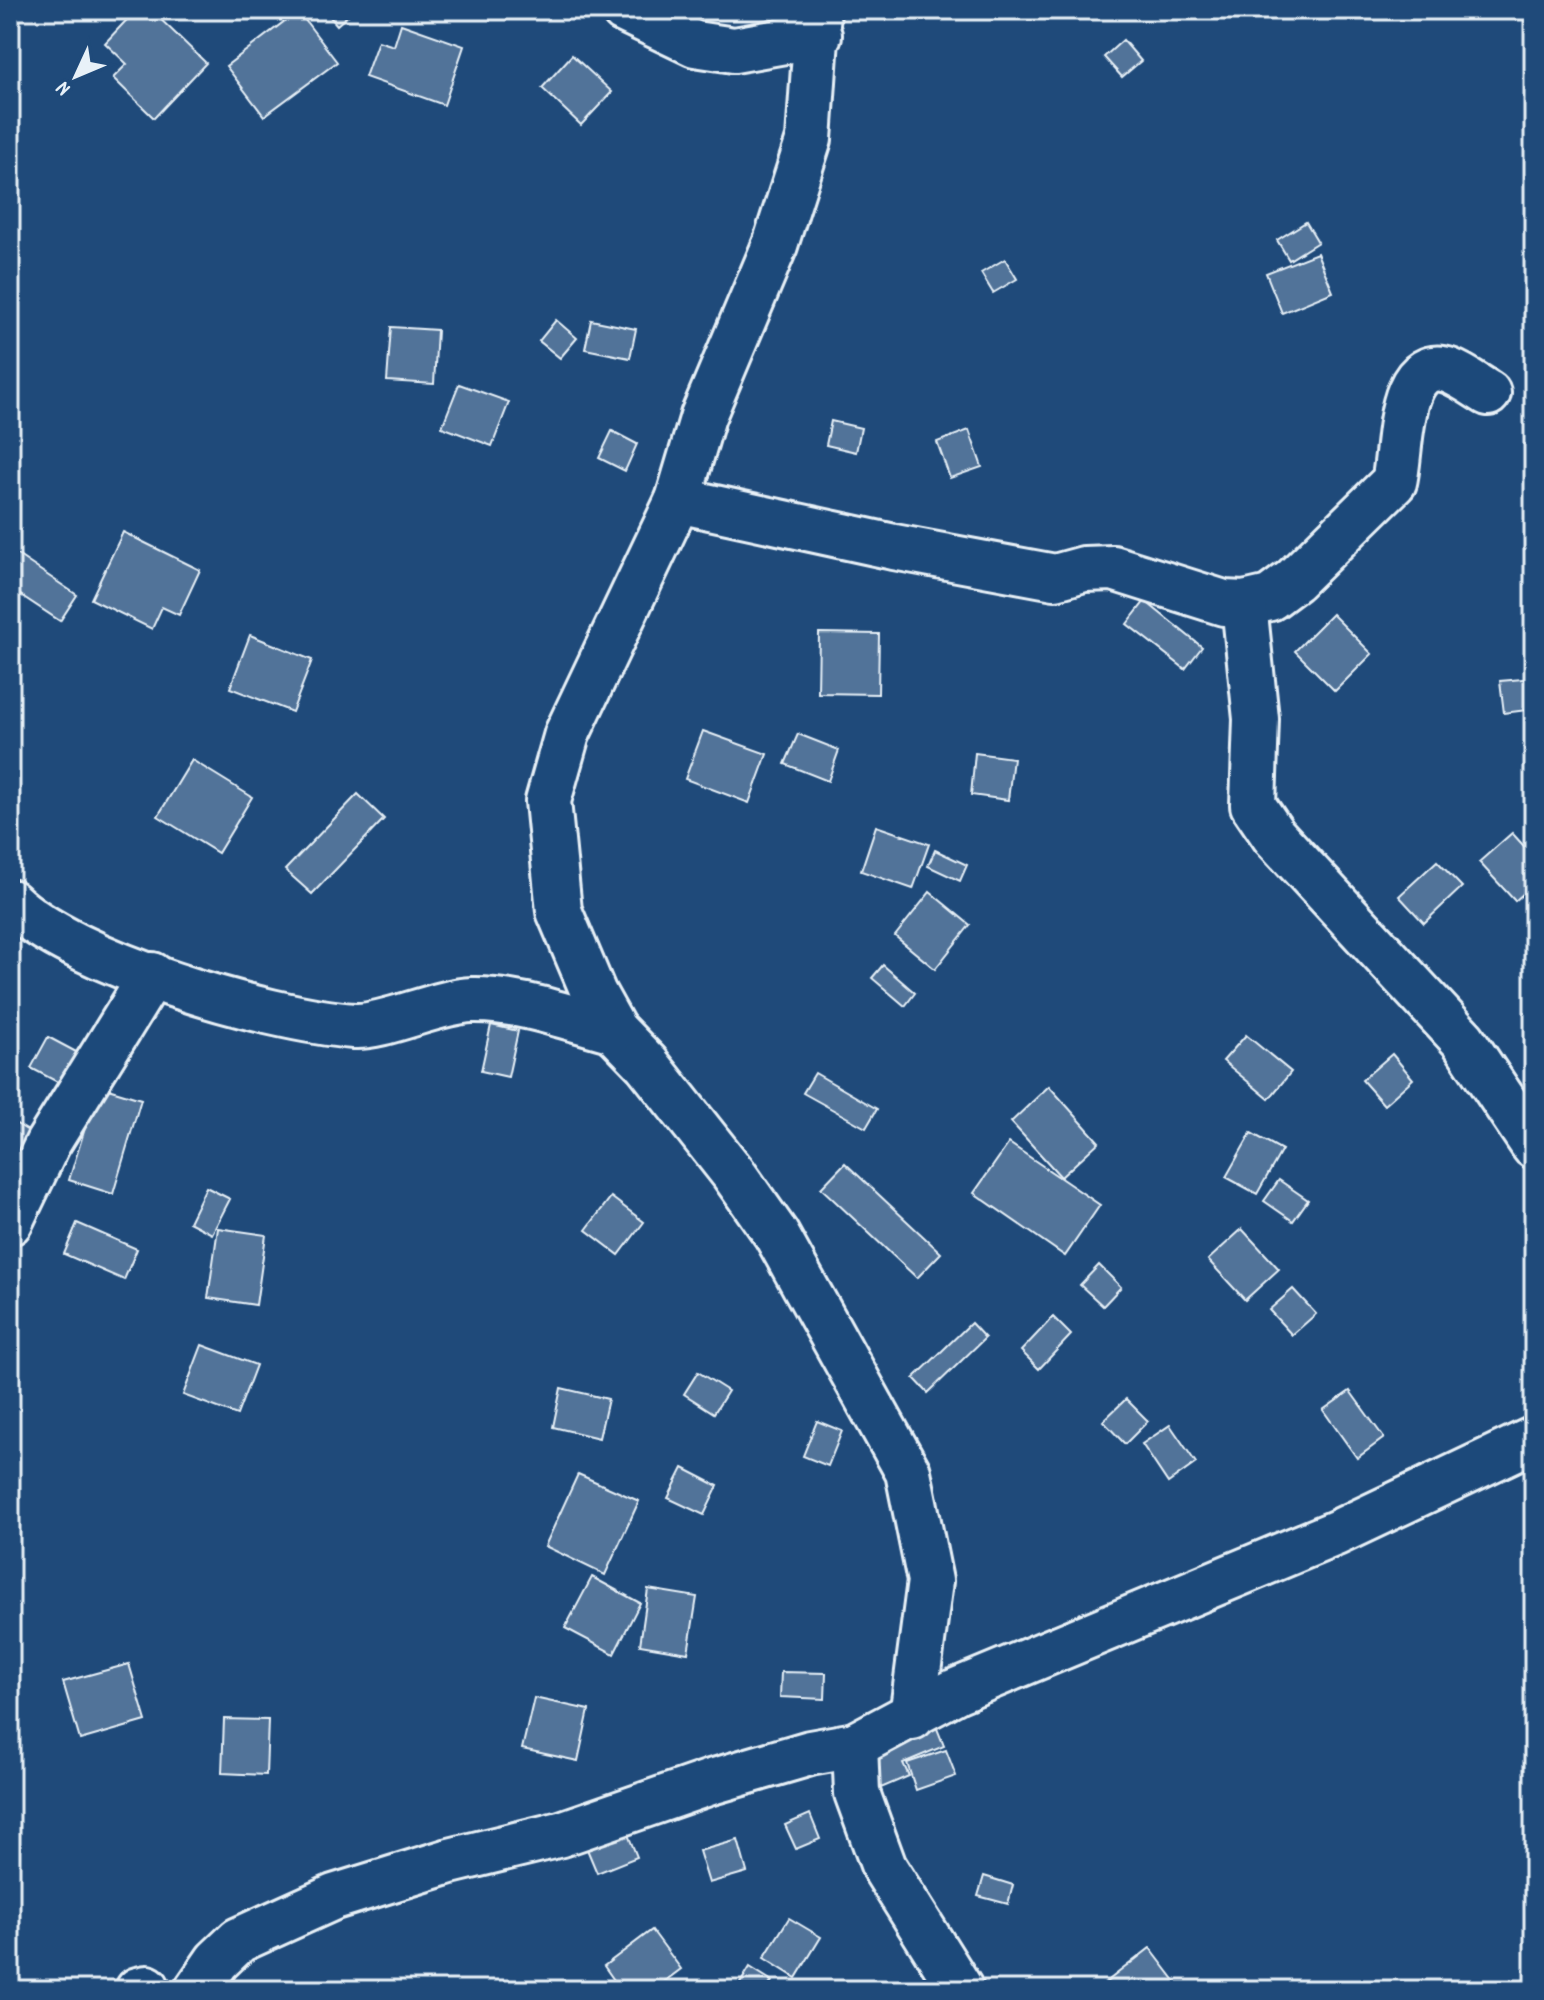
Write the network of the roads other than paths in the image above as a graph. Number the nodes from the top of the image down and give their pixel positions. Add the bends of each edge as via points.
1 (624, 10) edge
2 (819, 23) edge
3 (1488, 393) dead end
4 (678, 500) junction
5 (1244, 604) junction
6 (10, 902) edge
7 (152, 975) junction
8 (614, 1030) junction
9 (1534, 1146) edge
10 (10, 1222) edge
11 (1534, 1439) edge
12 (912, 1717) junction
13 (855, 1745) junction
14 (197, 1990) edge
15 (961, 1990) edge

1 - 2 street via 695,44 734,50
2 - 4 street via 809,139 775,245 703,416
3 - 5 street via 1450,371 1435,369 1421,375 1404,399 1394,482 1294,580 1270,598
4 - 5 street via 1055,577 1113,568 1224,603
4 - 8 street via 567,734 548,801 559,911
5 - 9 street via 1256,719 1253,805 1274,836 1463,1040
6 - 7 street via 69,941
7 - 8 street via 196,994 358,1027 472,1000 527,1007
7 - 10 street via 48,1143
8 - 12 street via 647,1064 776,1234 908,1472 930,1581
11 - 12 street via 1336,1533 956,1691
12 - 13 street
13 - 14 street via 810,1753 561,1834 334,1897 239,1940
13 - 15 street via 857,1793 884,1867

